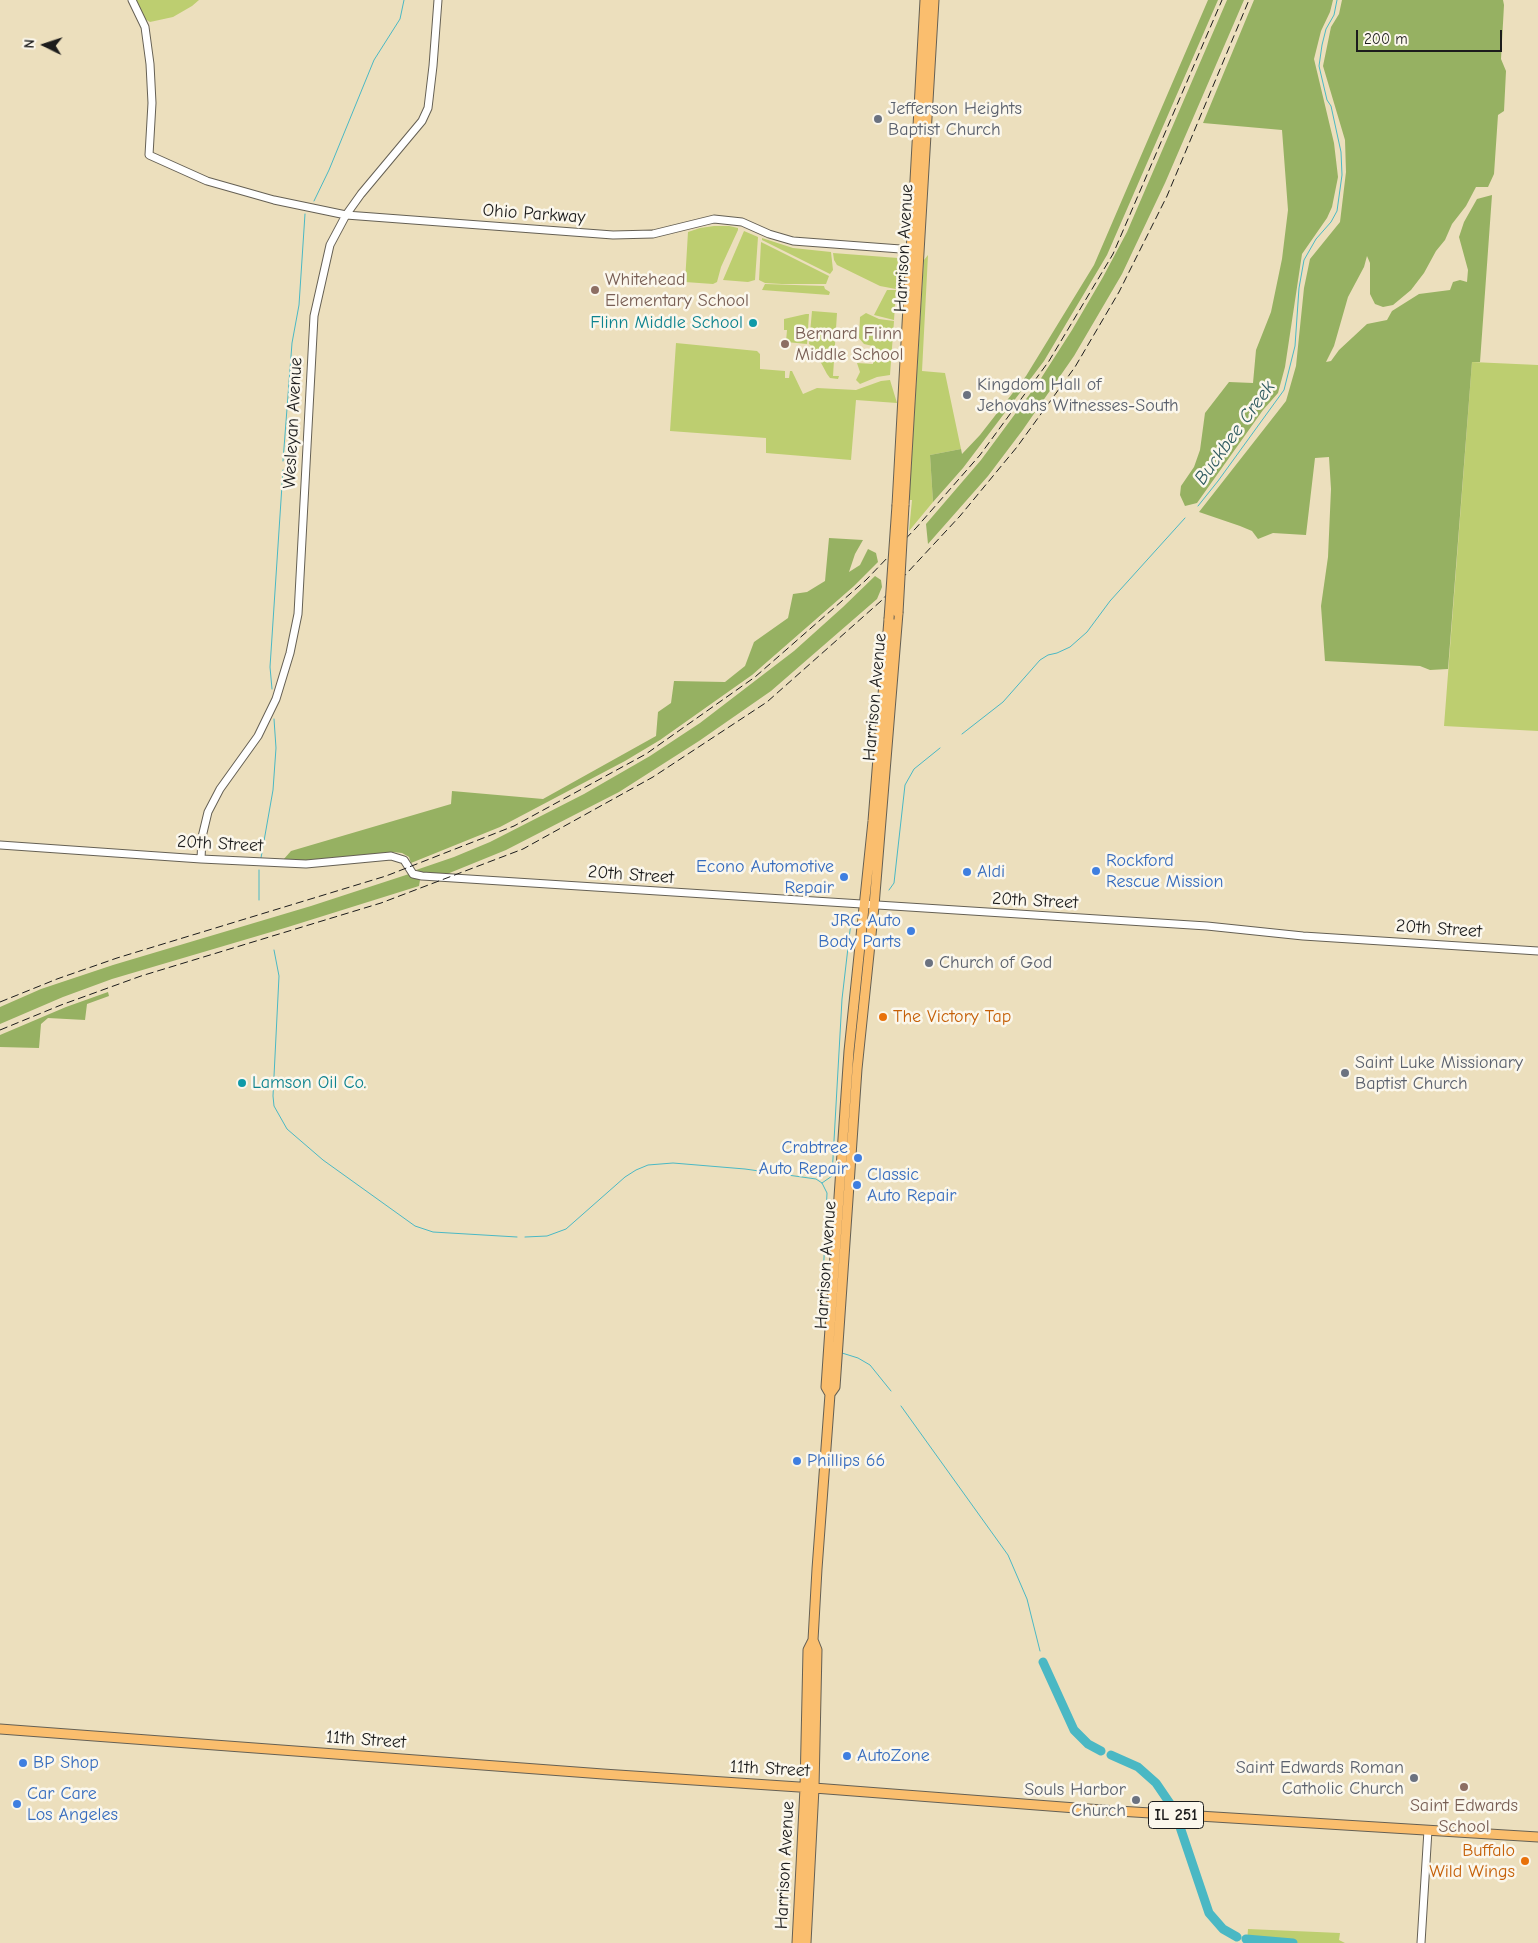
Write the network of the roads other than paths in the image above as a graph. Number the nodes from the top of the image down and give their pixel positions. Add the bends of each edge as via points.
1 (132, 0) edge
2 (438, 0) edge
3 (925, 0) edge
4 (934, 0) edge
5 (346, 215) junction
6 (916, 250) junction
7 (901, 505) junction
8 (0, 845) edge
9 (201, 859) junction
10 (863, 905) junction
11 (874, 906) junction
12 (1538, 951) edge
13 (830, 1394) junction
14 (0, 1729) edge
15 (810, 1788) junction
16 (1428, 1830) junction
17 (1538, 1837) edge
18 (797, 1943) edge
19 (806, 1943) edge
20 (1421, 1943) edge

1 - 5 street, Ohio Parkway via 145,27 147,43 152,103 149,155 208,181 274,200
2 - 5 street, Wesleyan Avenue via 428,108 422,121
3 - 6 main road, Harrison Avenue
4 - 6 main road, Harrison Avenue
5 - 6 street, Ohio Parkway via 613,235 652,234 714,219 742,222 793,242
5 - 9 street, Wesleyan Avenue via 330,245 314,316 298,614 290,653 276,699 258,736 220,789 208,812
6 - 7 main road, Harrison Avenue
7 - 10 main road, Harrison Avenue, bridge
7 - 11 main road, Harrison Avenue, bridge via 898,612
8 - 9 street, 20th Street
9 - 10 street, 20th Street via 306,864 391,856 404,860 417,876
10 - 11 street, 20th Street
10 - 13 main road, Harrison Avenue via 835,1251 826,1387
11 - 12 street, 20th Street via 1207,926 1303,936
11 - 13 main road, Harrison Avenue via 856,1069 835,1387
13 - 15 main road, Harrison Avenue via 813,1640 816,1650
14 - 15 main road, 11th Street
15 - 16 main road, 11th Street / IL 251
15 - 18 main road, Harrison Avenue
15 - 19 main road, Harrison Avenue
16 - 17 main road, 11th Street / IL 251
16 - 20 street

